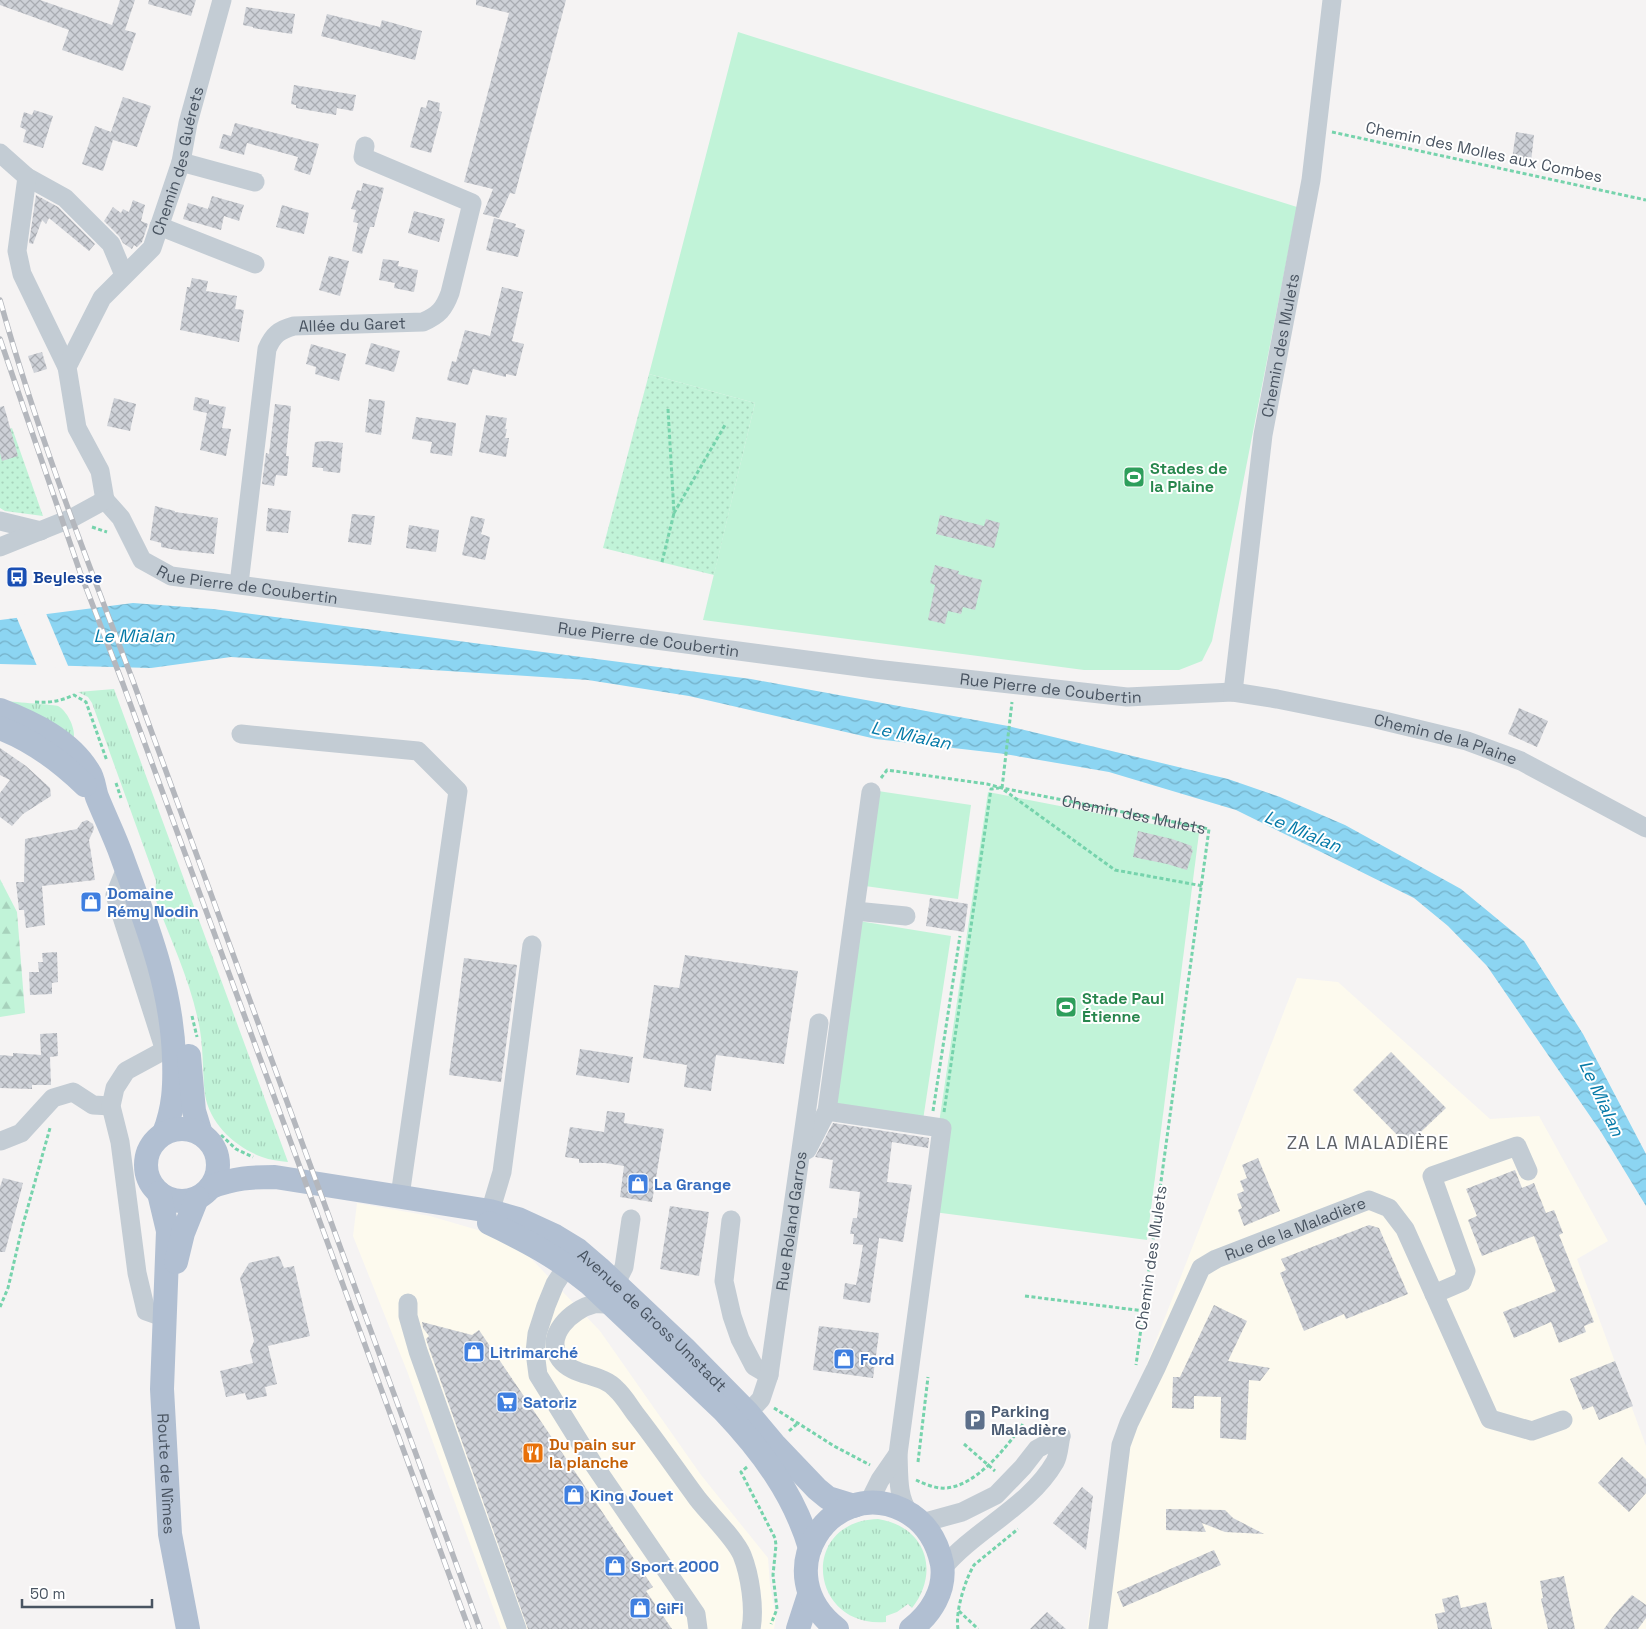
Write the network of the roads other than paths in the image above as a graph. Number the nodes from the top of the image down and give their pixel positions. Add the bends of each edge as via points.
1 (222, 0) edge
2 (1332, 0) edge
3 (365, 146) dead end
4 (0, 153) edge
5 (181, 162) junction
6 (27, 177) junction
7 (255, 182) dead end
8 (159, 226) junction
9 (255, 264) dead end
10 (124, 275) junction
11 (67, 367) junction
12 (105, 500) junction
13 (0, 521) edge
14 (41, 531) junction
15 (2, 543) edge
16 (240, 584) junction
17 (1233, 692) junction
18 (0, 710) edge
19 (0, 728) edge
20 (241, 734) dead end
21 (871, 792) road end
22 (97, 797) junction
23 (1646, 828) edge
24 (126, 868) junction
25 (855, 911) junction
26 (906, 916) dead end
27 (532, 946) dead end
28 (155, 948) junction
29 (819, 1023) dead end
30 (170, 1048) junction
31 (111, 1106) junction
32 (827, 1111) junction
33 (164, 1133) junction
34 (201, 1134) junction
35 (1, 1141) edge
36 (216, 1151) junction
37 (800, 1162) junction
38 (1528, 1171) dead end
39 (275, 1177) junction
40 (159, 1193) junction
41 (204, 1193) junction
42 (407, 1198) junction
43 (488, 1217) junction
44 (631, 1220) dead end
45 (731, 1220) dead end
46 (573, 1258) junction
47 (614, 1294) junction
48 (1434, 1294) junction
49 (408, 1303) dead end
50 (166, 1318) junction
51 (769, 1375) junction
52 (754, 1406) junction
53 (1563, 1420) dead end
54 (898, 1454) junction
55 (861, 1505) junction
56 (916, 1518) junction
57 (810, 1548) junction
58 (942, 1569) junction
59 (809, 1595) junction
60 (932, 1619) edge
61 (697, 1622) edge
62 (188, 1629) edge
63 (518, 1629) edge
64 (751, 1629) edge
65 (798, 1629) edge
66 (837, 1629) edge
67 (911, 1629) edge
68 (1098, 1629) edge

1 - 5 street, Chemin des Guérets via 188,123
2 - 17 street, Chemin des Mulets via 1311,180 1263,435
3 - 16 street, Allée du Garet via 363,157 472,203 450,293 435,317 423,322 294,326 273,336 267,349
4 - 6 street
5 - 7 street
5 - 8 street, Chemin des Guérets
6 - 10 street via 65,198 111,244
6 - 11 street via 18,251 22,274
8 - 9 street
8 - 10 street, Chemin des Guérets via 152,248
10 - 11 street, Chemin des Guérets via 102,298
11 - 12 street via 77,428 100,471
12 - 14 street
12 - 16 street, Rue Pierre de Coubertin via 121,518 142,560 171,576
13 - 14 street
14 - 15 street
16 - 17 street, Rue Pierre de Coubertin via 876,669 1117,696
17 - 23 street, Chemin de la Plaine via 1376,718 1467,741 1521,761
18 - 22 main road via 47,732 71,751 89,772
19 - 22 main road via 39,747
20 - 42 street via 418,751 458,791
21 - 25 street
22 - 24 main road
24 - 28 main road
24 - 30 street via 115,895
25 - 26 street
25 - 32 street
27 - 43 street via 502,1172
28 - 30 main road via 170,1012
28 - 34 main road via 170,976 181,1008 194,1111
29 - 37 street, Rue Roland Garros
30 - 31 street via 126,1070 115,1088
30 - 33 main road via 174,1101
31 - 35 street via 93,1105 73,1092 52,1098 21,1133
31 - 50 street via 120,1142 137,1273 146,1311
32 - 37 street
32 - 54 street via 936,1127
33 - 34 main road via 179,1128
33 - 40 main road via 150,1146 146,1165 151,1183
34 - 36 main road
36 - 39 main road, Avenue de Gross Umstadt
36 - 41 main road via 218,1174
37 - 51 street, Rue Roland Garros
38 - 48 street via 1517,1146 1432,1176 1466,1271 1462,1282
39 - 41 main road, Avenue de Gross Umstadt via 229,1180
39 - 42 main road, Avenue de Gross Umstadt
40 - 41 main road via 177,1201
40 - 50 main road, Route de Nîmes via 168,1231
41 - 50 main road, Route de Nîmes via 186,1226
42 - 43 main road, Avenue de Gross Umstadt
43 - 46 main road, Avenue de Gross Umstadt via 544,1250
44 - 47 street via 624,1267
45 - 51 street via 724,1281 732,1316 754,1366
46 - 47 main road, Avenue de Gross Umstadt via 590,1284
46 - 61 street via 555,1284 537,1334 538,1375
47 - 52 main road, Avenue de Gross Umstadt
47 - 57 main road, Avenue de Gross Umstadt via 739,1427 782,1485 798,1513
47 - 64 street via 569,1316 560,1328 555,1349 567,1367 615,1387 741,1553 754,1616
48 - 53 street, Rue de la Maladière via 1490,1419 1532,1431
48 - 68 street, Rue de la Maladière via 1405,1229 1389,1208 1369,1200 1216,1259 1201,1268 1121,1445
49 - 63 street via 408,1316 418,1351
50 - 62 main road, Route de Nîmes via 162,1389 170,1534
51 - 52 street, Rue Roland Garros
52 - 55 main road, Avenue de Gross Umstadt via 774,1444 818,1489 828,1498
54 - 55 street
54 - 56 street via 900,1493 904,1506
55 - 56 main road, Avenue de Gross Umstadt via 896,1507
55 - 57 main road via 840,1512 827,1522
56 - 58 main road via 932,1536
56 - 58 street via 962,1512 996,1495 1037,1448 1061,1436 1055,1461 1035,1488 960,1549
57 - 59 main road via 806,1563
58 - 60 main road
59 - 65 main road
59 - 66 main road via 816,1609
60 - 67 main road via 921,1621

